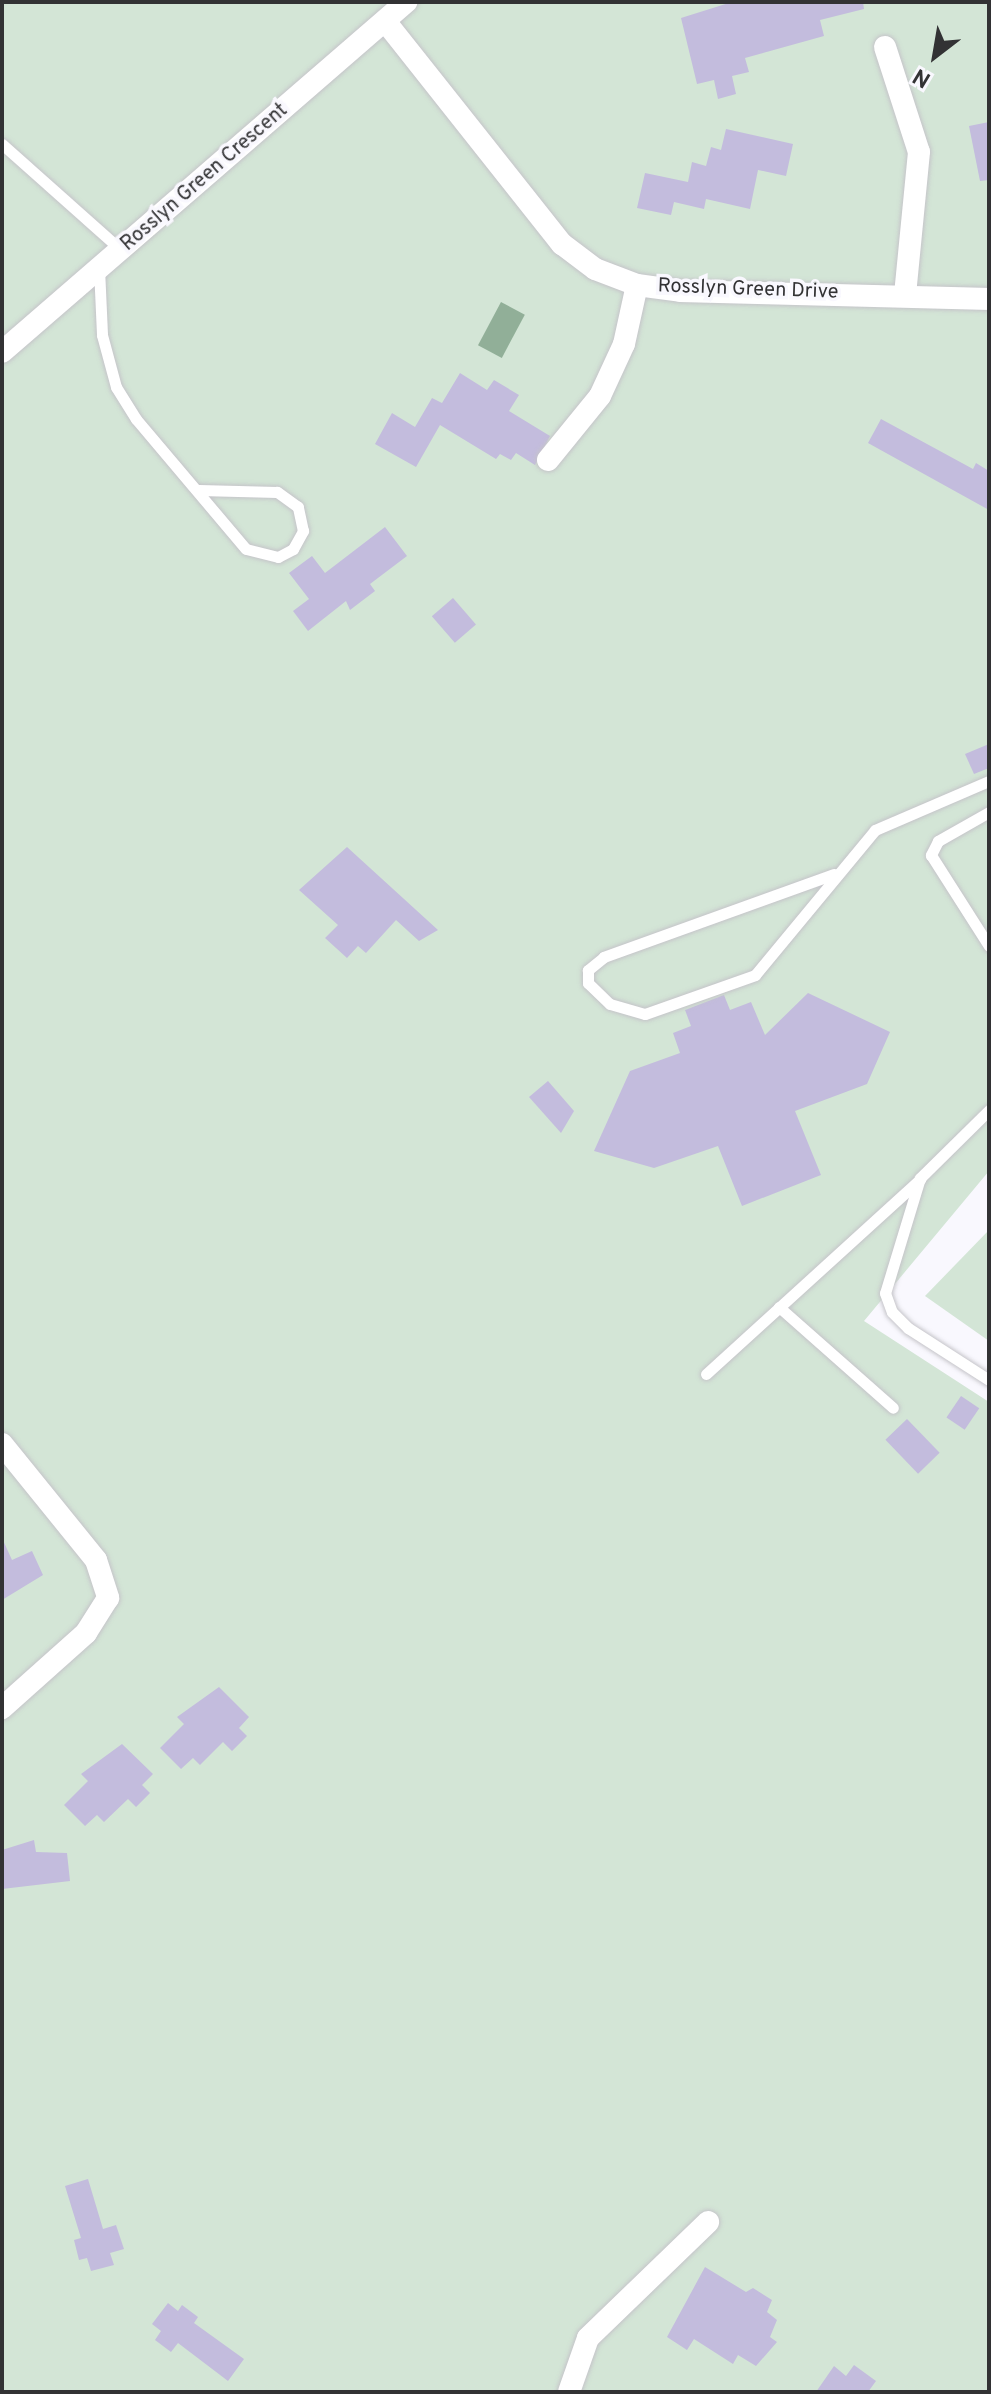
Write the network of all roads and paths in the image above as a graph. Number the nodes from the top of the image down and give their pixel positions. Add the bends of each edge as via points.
1 (406, 2) edge
2 (385, 21) junction
3 (885, 47) dead end
4 (2, 144) edge
5 (121, 250) junction
6 (99, 268) junction
7 (637, 285) junction
8 (905, 294) junction
9 (989, 299) edge
10 (2, 352) edge
11 (548, 460) dead end
12 (199, 490) junction
13 (989, 781) edge
14 (989, 812) edge
15 (834, 874) junction
16 (989, 946) edge
17 (989, 1110) edge
18 (920, 1178) junction
19 (779, 1307) junction
20 (706, 1374) dead end
21 (989, 1380) edge
22 (893, 1408) dead end
23 (2, 1444) edge
24 (2, 1708) edge
25 (708, 2222) dead end
26 (569, 2392) edge

1 - 2 street, Rosslyn Green Crescent
2 - 5 street, Rosslyn Green Crescent
2 - 7 street, Rosslyn Green Drive via 562,244 595,269
3 - 8 street via 919,152
4 - 5 lane
5 - 6 street, Rosslyn Green Crescent
6 - 10 street, Rosslyn Green Crescent
6 - 12 lane via 102,335 116,387
7 - 8 street, Rosslyn Green Drive
7 - 11 street via 624,344 600,396
8 - 9 street, Rosslyn Green Drive
12 - 12 lane via 224,527 262,556 293,549 303,531 298,507 277,492
13 - 15 lane via 875,830
14 - 16 lane via 938,841 931,855
15 - 15 lane via 604,957 588,970 588,983 610,1004 645,1014 755,975
17 - 18 lane
18 - 19 lane
18 - 21 lane via 885,1293 888,1303 908,1328
19 - 20 lane
19 - 22 lane
23 - 24 street via 96,1560 108,1598 86,1633
25 - 26 street via 588,2338

